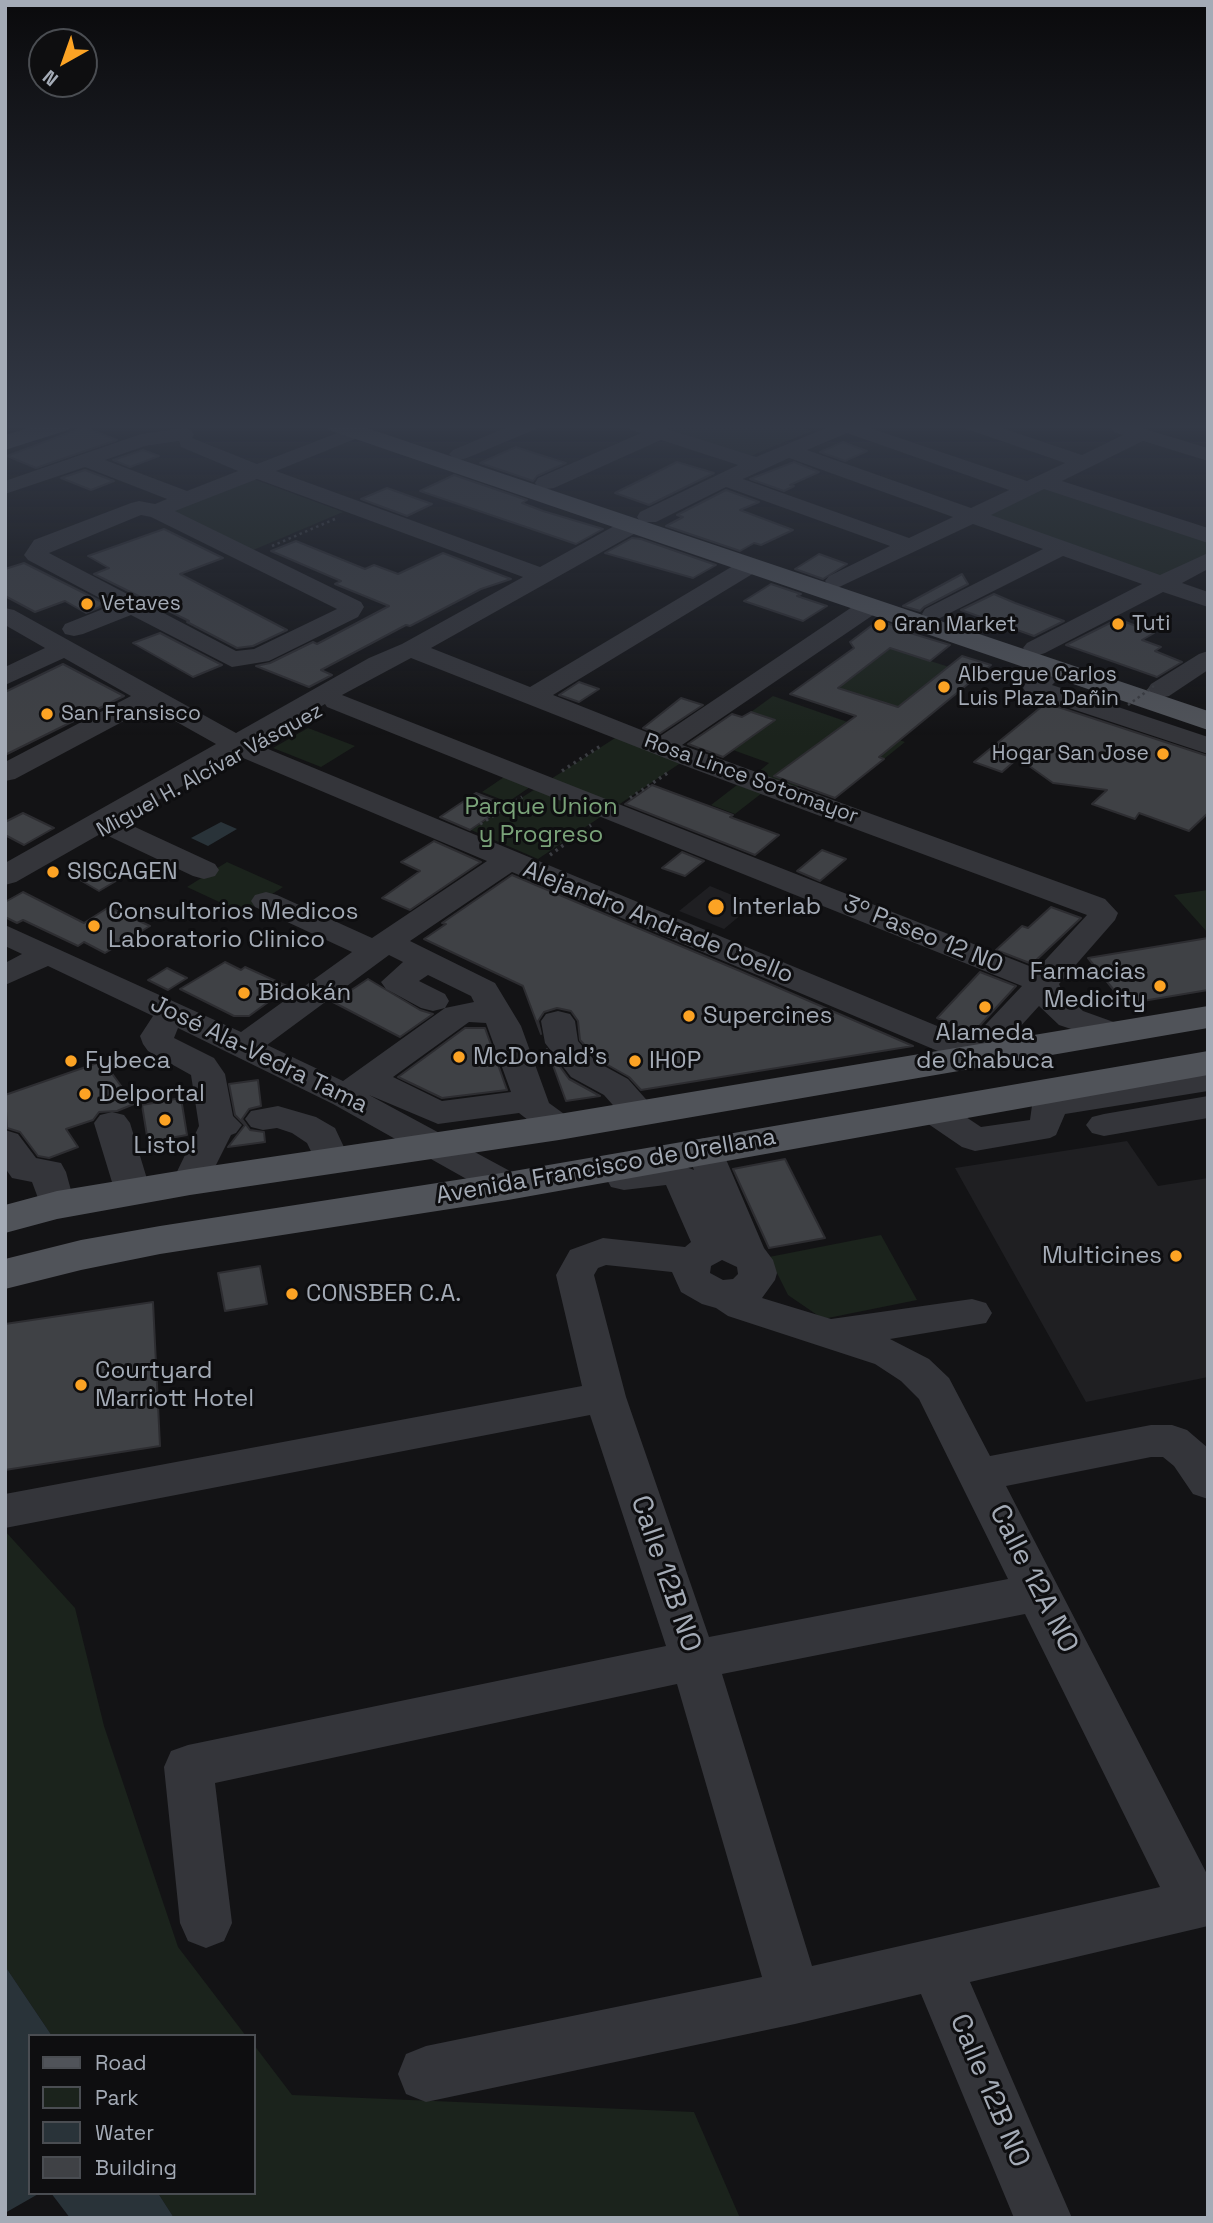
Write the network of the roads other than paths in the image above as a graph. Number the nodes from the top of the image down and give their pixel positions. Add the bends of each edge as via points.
1 (82, 529) edge
2 (193, 529) edge
3 (413, 529) edge
4 (626, 529) edge
5 (660, 529) edge
6 (665, 529) edge
7 (862, 529) edge
8 (943, 529) edge
9 (1007, 529) edge
10 (1184, 529) edge
11 (1208, 536) edge
12 (908, 545) junction
13 (1062, 548) junction
14 (1208, 560) edge
15 (751, 565) junction
16 (543, 576) junction
17 (836, 581) junction
18 (1164, 584) junction
19 (1208, 600) edge
20 (870, 606) junction
21 (131, 607) junction
22 (934, 614) junction
23 (5, 615) edge
24 (68, 639) junction
25 (411, 649) junction
26 (1046, 659) junction
27 (1208, 659) edge
28 (5, 677) edge
29 (533, 696) junction
30 (1153, 696) junction
31 (149, 697) junction
32 (336, 701) junction
33 (1208, 706) edge
34 (1208, 721) edge
35 (1208, 727) edge
36 (1208, 746) edge
37 (242, 747) junction
38 (662, 747) junction
39 (5, 773) edge
40 (112, 827) junction
41 (518, 866) junction
42 (204, 870) dead end
43 (5, 876) edge
44 (5, 887) edge
45 (266, 901) dead end
46 (5, 934) edge
47 (381, 946) junction
48 (48, 954) junction
49 (426, 961) junction
50 (5, 975) edge
51 (1043, 983) junction
52 (491, 1003) junction
53 (445, 1008) junction
54 (174, 1013) junction
55 (1208, 1017) edge
56 (558, 1021) dead end
57 (1110, 1032) junction
58 (257, 1052) junction
59 (976, 1055) junction
60 (1208, 1063) edge
61 (1208, 1080) edge
62 (357, 1087) junction
63 (747, 1096) junction
64 (1050, 1099) junction
65 (529, 1101) junction
66 (1208, 1107) edge
67 (933, 1111) junction
68 (640, 1114) junction
69 (111, 1123) dead end
70 (1104, 1125) dead end
71 (559, 1127) junction
72 (436, 1128) junction
73 (386, 1134) junction
74 (5, 1142) edge
75 (704, 1150) junction
76 (332, 1160) junction
77 (190, 1182) junction
78 (521, 1183) junction
79 (133, 1192) junction
80 (57, 1205) junction
81 (5, 1219) edge
82 (160, 1240) junction
83 (727, 1268) junction
84 (5, 1274) edge
85 (972, 1313) dead end
86 (816, 1329) junction
87 (605, 1397) junction
88 (979, 1475) junction
89 (1208, 1482) edge
90 (5, 1511) edge
91 (1040, 1592) junction
92 (694, 1660) junction
93 (1202, 1902) edge
94 (206, 1923) dead end
95 (935, 1964) junction
96 (795, 1997) junction
97 (426, 2074) dead end
98 (1043, 2218) edge

1 - 21 street via 41,545 36,555
2 - 21 street via 352,607 260,656 232,659
3 - 16 street
4 - 16 street, Miguel H. Alcívar Vásquez
5 - 15 main road
6 - 17 main road
7 - 12 street
8 - 12 street
9 - 13 street
10 - 11 street
12 - 17 street
13 - 18 street
13 - 22 street
14 - 18 street
15 - 20 main road
15 - 29 street
16 - 25 street, Miguel H. Alcívar Vásquez
17 - 22 main road
18 - 19 street
18 - 26 street
20 - 26 main road
20 - 38 street
21 - 24 street
22 - 26 main road
23 - 24 street, Alejandro Andrade Coello
24 - 28 street
24 - 31 street, Alejandro Andrade Coello
25 - 29 street, Rosa Lince Sotomayor
25 - 32 street, Miguel H. Alcívar Vásquez via 389,670
25 - 37 street, Miguel H. Alcívar Vásquez via 378,663
26 - 30 main road
26 - 36 street via 1036,688
27 - 30 street
29 - 38 street, Rosa Lince Sotomayor
30 - 33 main road
30 - 34 main road
30 - 35 main road
31 - 37 street, Alejandro Andrade Coello
31 - 39 street
32 - 37 street, Miguel H. Alcívar Vásquez
32 - 51 street, 3º Paseo 12 NO
37 - 40 street, Miguel H. Alcívar Vásquez
37 - 41 street, Alejandro Andrade Coello
37 - 43 street, Miguel H. Alcívar Vásquez
38 - 51 street, Rosa Lince Sotomayor via 1094,905 1103,913 1100,920
40 - 42 street
40 - 44 street, Miguel H. Alcívar Vásquez
41 - 47 street
41 - 59 street, Alejandro Andrade Coello
45 - 47 street
46 - 48 street, José Ala-Vedra Tama
47 - 49 street
47 - 58 street
48 - 50 street
48 - 54 street, José Ala-Vedra Tama
49 - 52 street
49 - 53 street via 397,982
51 - 57 street via 1046,995 1070,1018
51 - 59 street
52 - 53 street via 468,1012
52 - 65 street
53 - 62 street
54 - 58 street, José Ala-Vedra Tama
54 - 77 street via 160,1028 160,1044 202,1066 208,1074 221,1126
55 - 57 main road, Avenida Francisco de Orellana
56 - 68 street via 562,1043 583,1069 616,1087
57 - 59 main road, Avenida Francisco de Orellana
58 - 62 street, José Ala-Vedra Tama
58 - 76 street via 271,1118 304,1125 322,1136
59 - 63 main road, Avenida Francisco de Orellana
60 - 64 main road, Avenida Francisco de Orellana
61 - 64 street
62 - 72 street
62 - 73 street, José Ala-Vedra Tama
63 - 68 main road, Avenida Francisco de Orellana
63 - 78 main road via 695,1114 539,1142 527,1149
64 - 67 main road, Avenida Francisco de Orellana
64 - 67 street via 1044,1127 982,1148
65 - 71 street
65 - 72 street
66 - 70 street
67 - 75 main road, Avenida Francisco de Orellana
68 - 71 main road, Avenida Francisco de Orellana
69 - 79 street
71 - 72 main road, Avenida Francisco de Orellana
72 - 73 main road, Avenida Francisco de Orellana
72 - 78 street
73 - 76 main road, Avenida Francisco de Orellana
73 - 82 main road via 417,1159 415,1177 404,1184 225,1214
74 - 80 street via 25,1169 48,1172
75 - 78 main road, Avenida Francisco de Orellana
75 - 83 street
76 - 77 main road, Avenida Francisco de Orellana
77 - 79 main road, Avenida Francisco de Orellana
78 - 82 main road, Avenida Francisco de Orellana
78 - 83 street via 561,1188 661,1171 675,1173 686,1184
79 - 80 main road, Avenida Francisco de Orellana
80 - 81 main road, Avenida Francisco de Orellana
82 - 84 main road, Avenida Francisco de Orellana
83 - 86 street, Calle 12A NO via 742,1306
83 - 87 street, Calle 12B NO via 603,1251 583,1259 575,1275
85 - 86 street
86 - 88 street, Calle 12A NO via 889,1354 915,1370 936,1389
87 - 90 street
87 - 92 street, Calle 12B NO
88 - 89 street via 1151,1441 1172,1441 1189,1454
88 - 91 street, Calle 12A NO
91 - 92 street
91 - 93 street, Calle 12A NO
92 - 94 street via 188,1767
92 - 96 street, Calle 12B NO
93 - 95 street
95 - 96 street
95 - 98 street, Calle 12B NO
96 - 97 street

